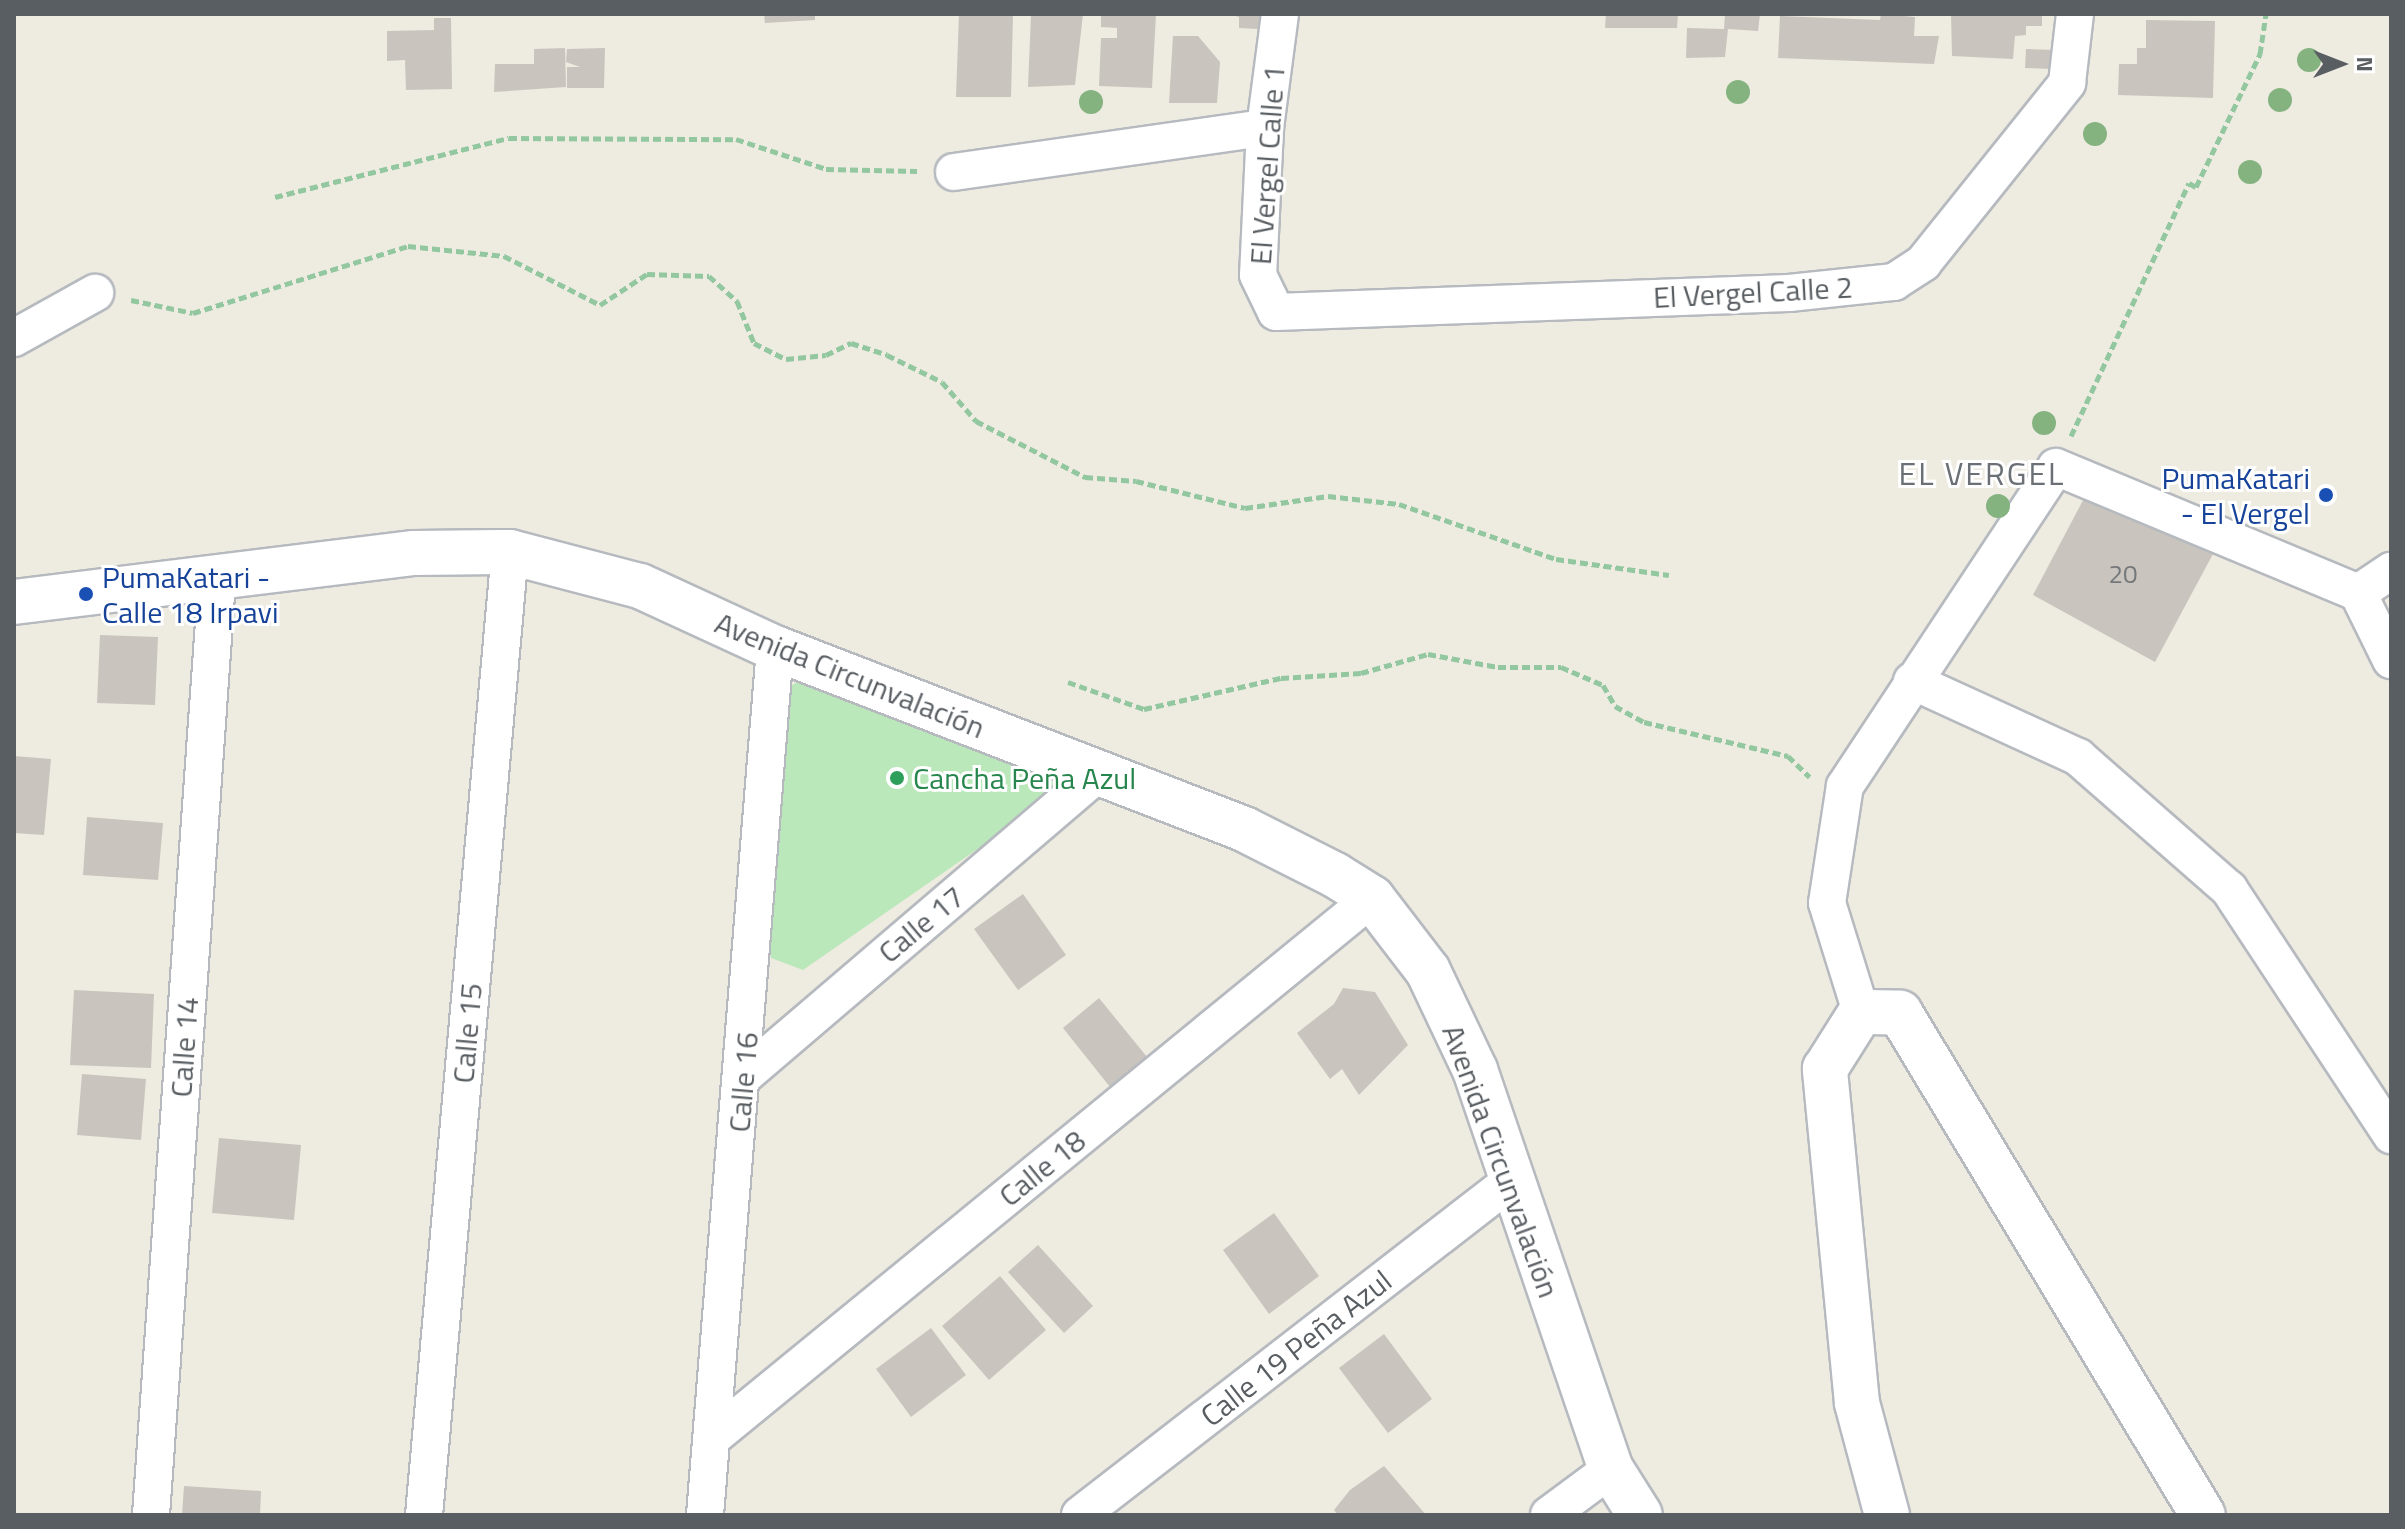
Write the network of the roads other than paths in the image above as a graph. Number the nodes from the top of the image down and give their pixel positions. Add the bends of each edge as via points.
1 (1280, 14) edge
2 (2075, 14) edge
3 (1265, 128) junction
4 (954, 172) road end
5 (95, 293) road end
6 (1276, 312) joint
7 (14, 338) edge
8 (510, 552) junction
9 (2391, 571) edge
10 (217, 580) junction
11 (2358, 593) junction
12 (14, 602) edge
13 (775, 648) junction
14 (2391, 660) edge
15 (1912, 681) junction
16 (1097, 774) junction
17 (1372, 898) junction
18 (1861, 1012) junction
19 (745, 1075) junction
20 (2391, 1135) edge
21 (1511, 1181) junction
22 (712, 1438) junction
23 (1611, 1469) junction
24 (151, 1515) edge
25 (424, 1515) edge
26 (705, 1515) edge
27 (1080, 1515) edge
28 (1549, 1515) edge
29 (1640, 1515) edge
30 (1887, 1515) edge
31 (2203, 1515) edge

1 - 3 street, El Vergel Calle 1
2 - 6 street, El Vergel Calle 2 via 2067,83 1923,263 1894,282 1789,293
3 - 4 street
3 - 6 street, El Vergel Calle 1 via 1258,275
5 - 7 street
8 - 10 street, Avenida Circunvalación via 414,553
8 - 13 street, Avenida Circunvalación via 640,586
8 - 25 street, Calle 15
9 - 11 street
10 - 12 street, Avenida Circunvalación
10 - 24 street, Calle 14
11 - 14 street
11 - 15 street via 2056,467
13 - 16 street, Avenida Circunvalación
13 - 19 street, Calle 16
15 - 18 street via 1845,786 1827,903
15 - 20 street via 2078,757 2229,889
16 - 17 street, Avenida Circunvalación via 1244,829
16 - 19 street, Calle 17
17 - 21 street, Avenida Circunvalación via 1428,971 1475,1070
17 - 22 street, Calle 18
18 - 30 street via 1825,1069 1857,1403
18 - 31 street via 1900,1013
19 - 22 street, Calle 16
21 - 23 street, Avenida Circunvalación
21 - 27 street, Calle 19 Peña Azul
22 - 26 street, Calle 16
23 - 28 street
23 - 29 street, Avenida Circunvalación

